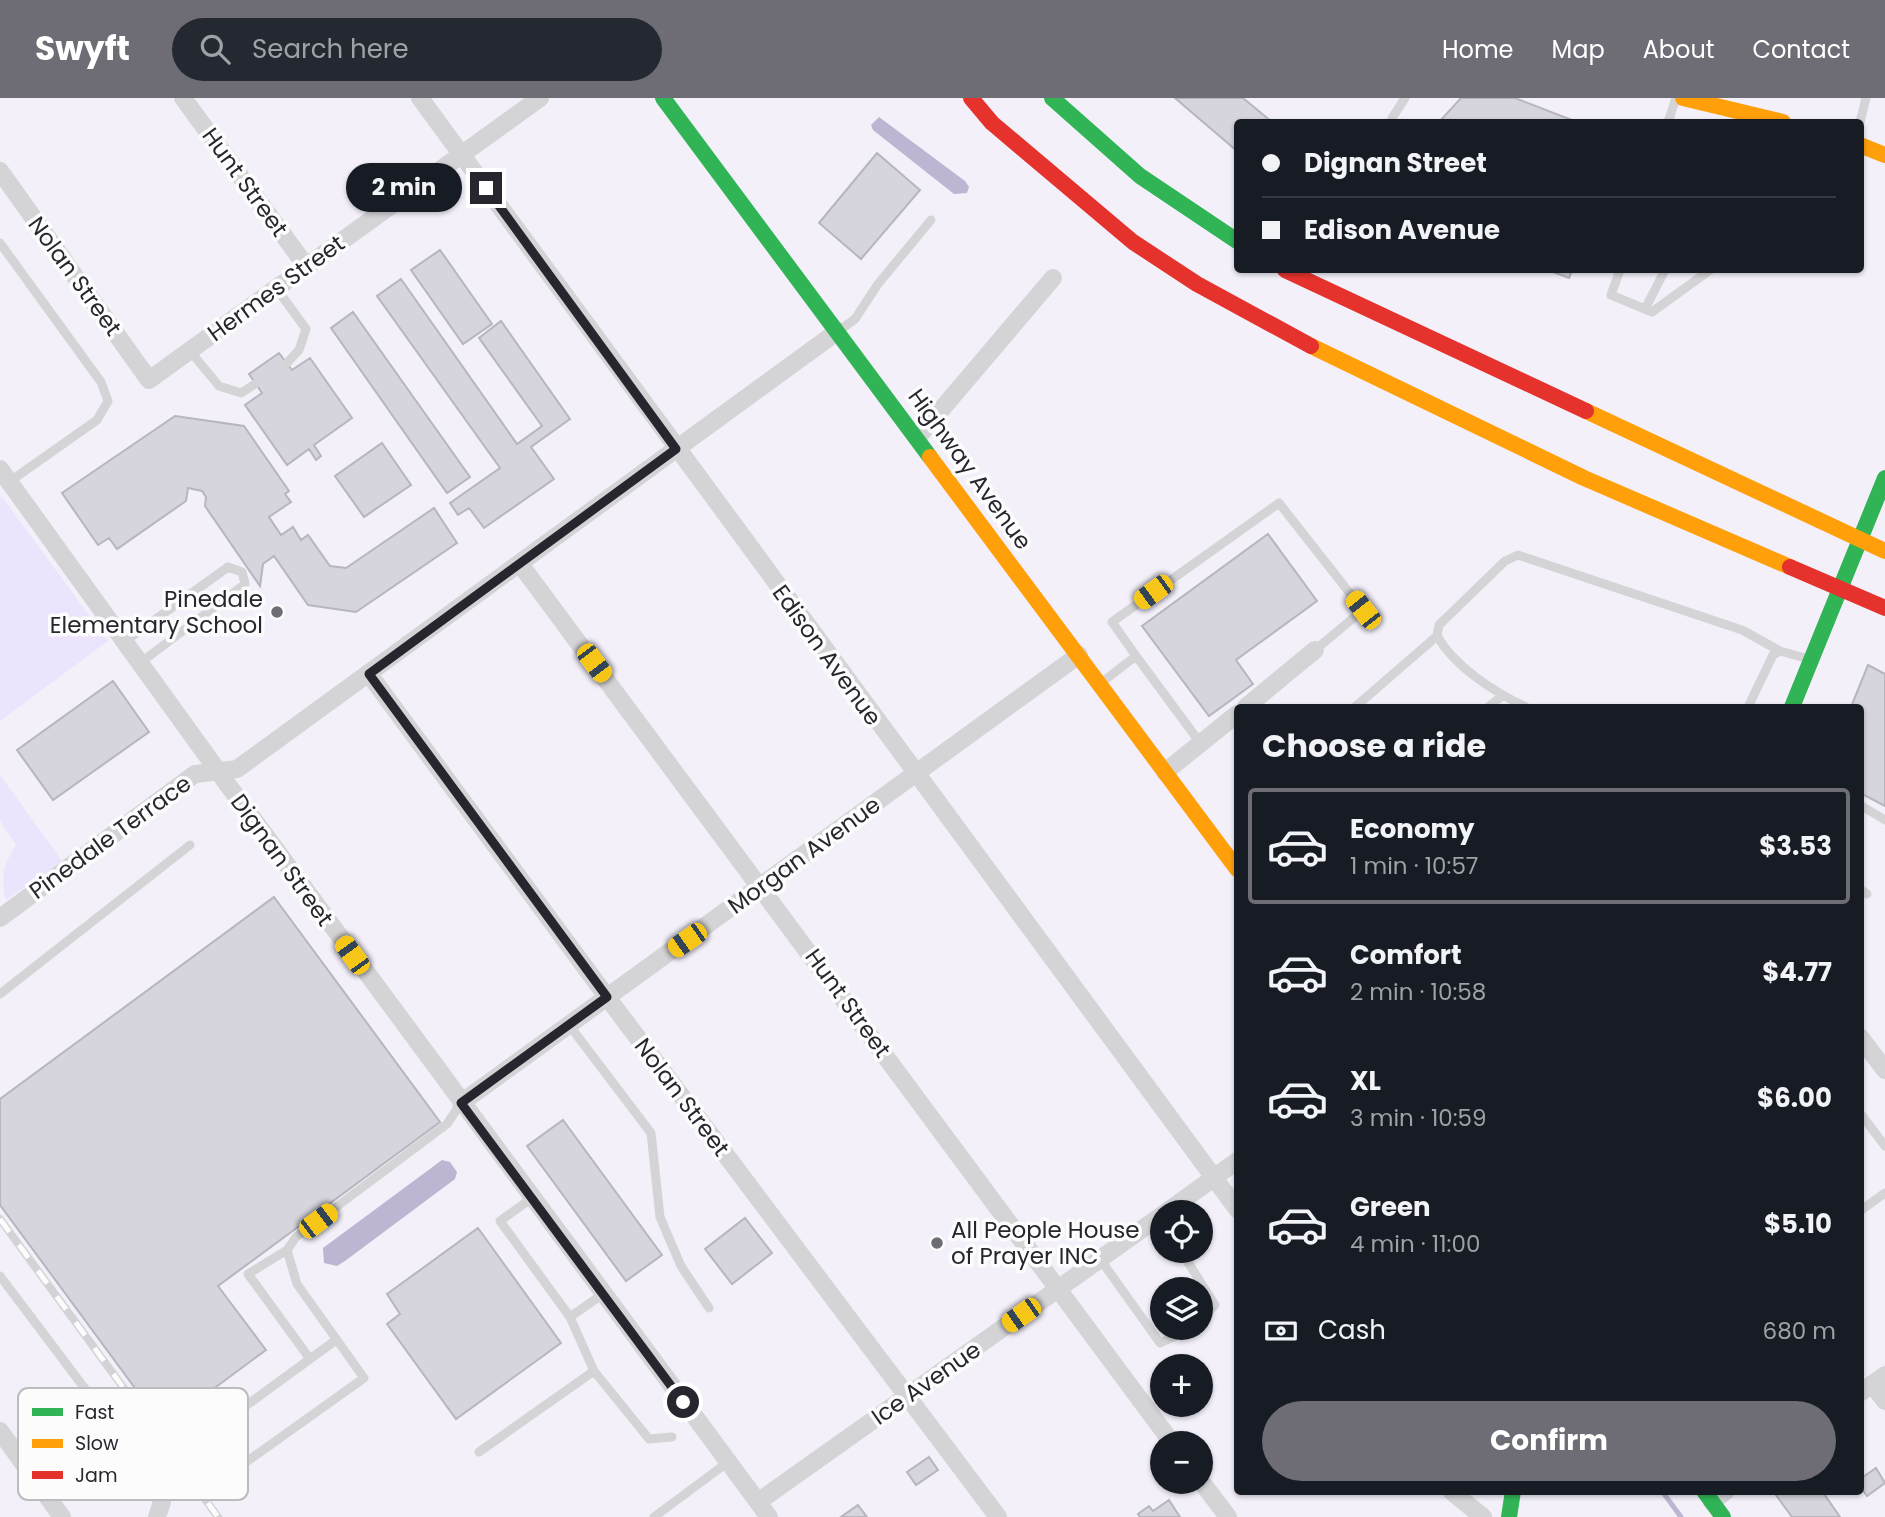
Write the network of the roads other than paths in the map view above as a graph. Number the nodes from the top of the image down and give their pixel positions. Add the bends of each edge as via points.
1 (183, 98) edge
2 (420, 98) edge
3 (540, 98) edge
4 (663, 98) edge
5 (971, 98) edge
6 (1052, 98) edge
7 (1405, 98) edge
8 (1676, 98) edge
9 (1683, 98) edge
10 (1866, 98) edge
11 (1392, 118) dead end
12 (1669, 119) edge
13 (1764, 119) edge
14 (1861, 119) edge
15 (1864, 147) edge
16 (461, 154) junction
17 (1885, 155) edge
18 (0, 171) edge
19 (931, 220) dead end
20 (1234, 239) edge
21 (0, 243) edge
22 (306, 266) junction
23 (1291, 273) edge
24 (1619, 273) edge
25 (1663, 273) edge
26 (1706, 273) edge
27 (1053, 278) dead end
28 (276, 288) junction
29 (1645, 309) junction
30 (838, 331) junction
31 (190, 351) junction
32 (287, 363) dead end
33 (149, 380) joint
34 (255, 384) dead end
35 (918, 437) junction
36 (676, 449) junction
37 (5, 476) edge
38 (1885, 478) edge
39 (1885, 551) edge
40 (520, 564) junction
41 (1885, 608) edge
42 (1437, 636) junction
43 (124, 642) junction
44 (1315, 650) joint
45 (1780, 651) junction
46 (1079, 655) junction
47 (1136, 656) junction
48 (1811, 660) junction
49 (140, 663) junction
50 (369, 674) junction
51 (1100, 684) junction
52 (1502, 696) junction
53 (1250, 704) edge
54 (1358, 704) edge
55 (1492, 704) edge
56 (1519, 704) edge
57 (1749, 704) edge
58 (1793, 704) edge
59 (1234, 716) edge
60 (1201, 744) junction
61 (217, 770) junction
62 (1165, 772) junction
63 (915, 774) junction
64 (1864, 807) edge
65 (1885, 820) edge
66 (190, 845) dead end
67 (1234, 865) edge
68 (762, 886) junction
69 (0, 918) edge
70 (0, 994) edge
71 (607, 997) junction
72 (569, 1025) junction
73 (1864, 1042) edge
74 (1885, 1070) edge
75 (461, 1103) junction
76 (1864, 1118) edge
77 (1885, 1146) edge
78 (1234, 1163) edge
79 (1214, 1178) junction
80 (1885, 1193) edge
81 (531, 1198) junction
82 (1185, 1200) edge
83 (1234, 1205) edge
84 (1864, 1205) edge
85 (1150, 1225) edge
86 (288, 1250) junction
87 (1100, 1259) junction
88 (0, 1276) edge
89 (1058, 1288) junction
90 (603, 1294) junction
91 (709, 1308) dead end
92 (570, 1317) junction
93 (1150, 1329) edge
94 (336, 1340) junction
95 (310, 1359) junction
96 (594, 1371) junction
97 (1872, 1384) edge
98 (84, 1388) edge
99 (908, 1395) junction
100 (1885, 1401) edge
101 (248, 1404) edge
102 (0, 1431) edge
103 (1163, 1431) edge
104 (672, 1437) dead end
105 (479, 1452) dead end
106 (18, 1456) edge
107 (248, 1461) edge
108 (728, 1462) junction
109 (1211, 1494) edge
110 (1456, 1495) edge
111 (1513, 1495) edge
112 (1714, 1495) edge
113 (50, 1500) edge
114 (161, 1500) edge
115 (764, 1510) edge
116 (62, 1517) edge
117 (157, 1517) edge
118 (654, 1517) edge
119 (998, 1517) edge
120 (1228, 1517) edge
121 (1483, 1517) edge
122 (1508, 1517) edge
123 (1723, 1517) edge

1 - 22 street, Hunt Street
2 - 16 street, Edison Avenue
3 - 16 street, Hermes Street
4 - 30 main road, Highway Avenue
5 - 41 main road via 992,123 1124,234 1197,284 1364,374 1584,478
6 - 20 main road via 1120,161
7 - 11 lane
8 - 12 lane
9 - 13 main road
10 - 14 lane
15 - 17 main road
16 - 22 street, Hermes Street
16 - 36 street, Edison Avenue
18 - 33 street, Nolan Street
19 - 30 lane via 855,319
21 - 37 lane via 101,382 108,401 97,420
22 - 28 street, Hermes Street
23 - 39 main road
24 - 29 lane via 1611,295
25 - 29 lane
26 - 29 lane via 1652,312
27 - 35 street
28 - 31 street, Hermes Street
28 - 32 lane via 306,329 299,350
30 - 35 main road, Highway Avenue
30 - 36 street, Pinedale Terrace
31 - 33 street, Hermes Street
31 - 34 lane via 219,386 241,393
35 - 46 main road, Highway Avenue
36 - 40 street, Pinedale Terrace
36 - 63 street, Edison Avenue
37 - 43 street, Dignan Street
38 - 48 main road
40 - 50 street, Pinedale Terrace
40 - 68 street, Hunt Street
42 - 45 lane via 1439,625 1505,561 1518,555 1742,630
42 - 52 lane via 1443,647
42 - 54 lane
43 - 49 street, Dignan Street
43 - 49 lane via 228,567 242,572 245,584
44 - 47 lane via 1363,610 1279,503 1112,622
44 - 53 street
45 - 48 lane
45 - 57 lane via 1769,658
46 - 51 main road, Highway Avenue
46 - 63 street, Morgan Avenue
47 - 51 lane
47 - 60 lane
48 - 58 main road
49 - 61 street, Dignan Street
50 - 61 street, Pinedale Terrace via 237,769
50 - 71 street, Nolan Street
51 - 62 main road, Highway Avenue
52 - 55 lane
52 - 56 lane
59 - 60 street
60 - 62 street
61 - 69 street, Pinedale Terrace via 195,774
61 - 75 street, Dignan Street
62 - 67 main road, Highway Avenue
63 - 68 street, Morgan Avenue
63 - 79 street, Edison Avenue
64 - 65 lane
66 - 70 lane
68 - 71 street, Morgan Avenue
68 - 89 street, Hunt Street
71 - 72 street, Morgan Avenue
71 - 99 street, Nolan Street
72 - 75 street, Morgan Avenue
72 - 91 lane via 651,1133 660,1217 681,1266
73 - 74 street
75 - 81 street, Dignan Street
75 - 86 lane via 447,1124 296,1237
76 - 77 lane
78 - 79 street, Ice Avenue
79 - 82 street, Ice Avenue
79 - 83 street, Edison Avenue
80 - 84 lane
81 - 90 street, Dignan Street
81 - 92 lane via 500,1221
85 - 87 street, Ice Avenue
86 - 94 lane via 297,1284
86 - 95 lane via 248,1275
87 - 89 street, Ice Avenue
87 - 93 lane
88 - 98 lane
89 - 99 street, Ice Avenue
89 - 103 street, Hunt Street
90 - 92 lane
90 - 108 street, Dignan Street
92 - 96 lane
94 - 95 lane
94 - 107 lane via 363,1378
95 - 101 lane
96 - 104 lane via 649,1439
96 - 105 lane
97 - 100 street
99 - 115 street, Ice Avenue
99 - 119 street, Nolan Street
102 - 106 street
108 - 115 street, Dignan Street
108 - 118 lane
109 - 120 street
110 - 121 street
111 - 122 main road
112 - 123 main road
113 - 116 street
114 - 117 street

